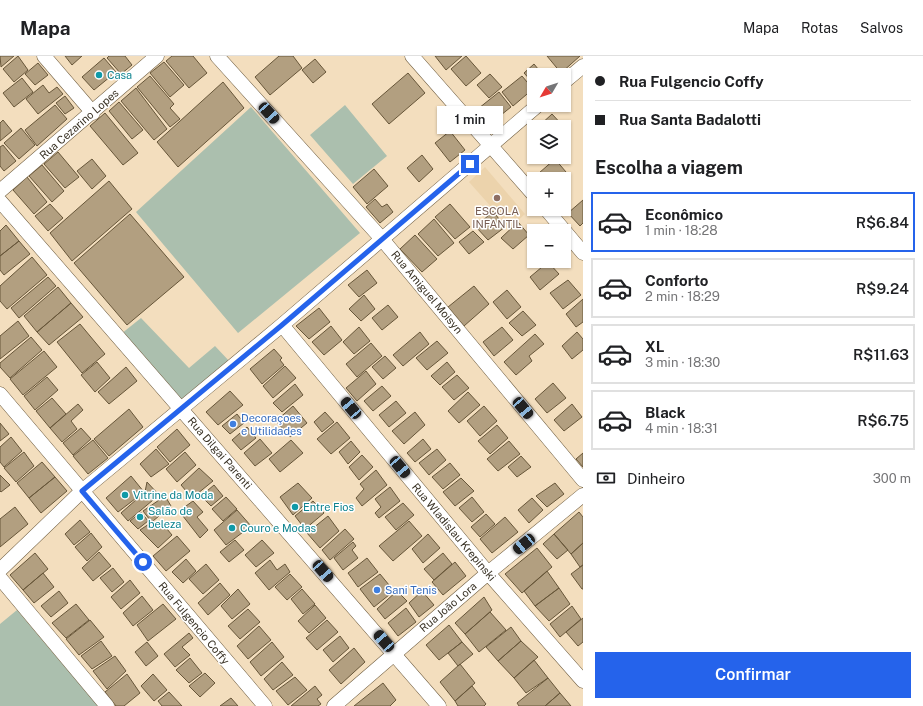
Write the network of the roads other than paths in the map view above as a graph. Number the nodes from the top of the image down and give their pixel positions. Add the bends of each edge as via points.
1 (44, 56) edge
2 (157, 56) edge
3 (217, 56) edge
4 (412, 56) edge
5 (583, 66) edge
6 (571, 76) edge
7 (530, 112) edge
8 (93, 113) junction
9 (492, 145) junction
10 (527, 187) edge
11 (0, 191) edge
12 (0, 201) edge
13 (552, 216) edge
14 (382, 239) junction
15 (583, 253) edge
16 (282, 325) junction
17 (0, 394) edge
18 (181, 408) junction
19 (583, 480) edge
20 (82, 491) junction
21 (583, 495) edge
22 (0, 570) edge
23 (488, 573) junction
24 (0, 578) edge
25 (395, 653) junction
26 (583, 681) edge
27 (107, 706) edge
28 (265, 706) edge
29 (334, 706) edge
30 (439, 706) edge

1 - 8 street
2 - 8 street, Rua Cezarino Lopes
3 - 14 street, Rua Amiguel Moisyn
4 - 9 street
5 - 6 street
7 - 9 street
8 - 11 street, Rua Cezarino Lopes
9 - 10 street
9 - 14 street
12 - 18 street, Rua Dilgai Parenti
13 - 15 street
14 - 16 street
14 - 19 street, Rua Amiguel Moisyn
16 - 18 street
16 - 23 street, Rua Wladislau Krepinski
17 - 20 street, Rua Fulgencio Coffy
18 - 20 street
18 - 25 street, Rua Dilgai Parenti
20 - 22 street
20 - 28 street, Rua Fulgencio Coffy
21 - 23 street, Rua João Lora
23 - 25 street, Rua João Lora
23 - 26 street, Rua Wladislau Krepinski
24 - 27 street
25 - 29 street, Rua João Lora
25 - 30 street, Rua Dilgai Parenti

